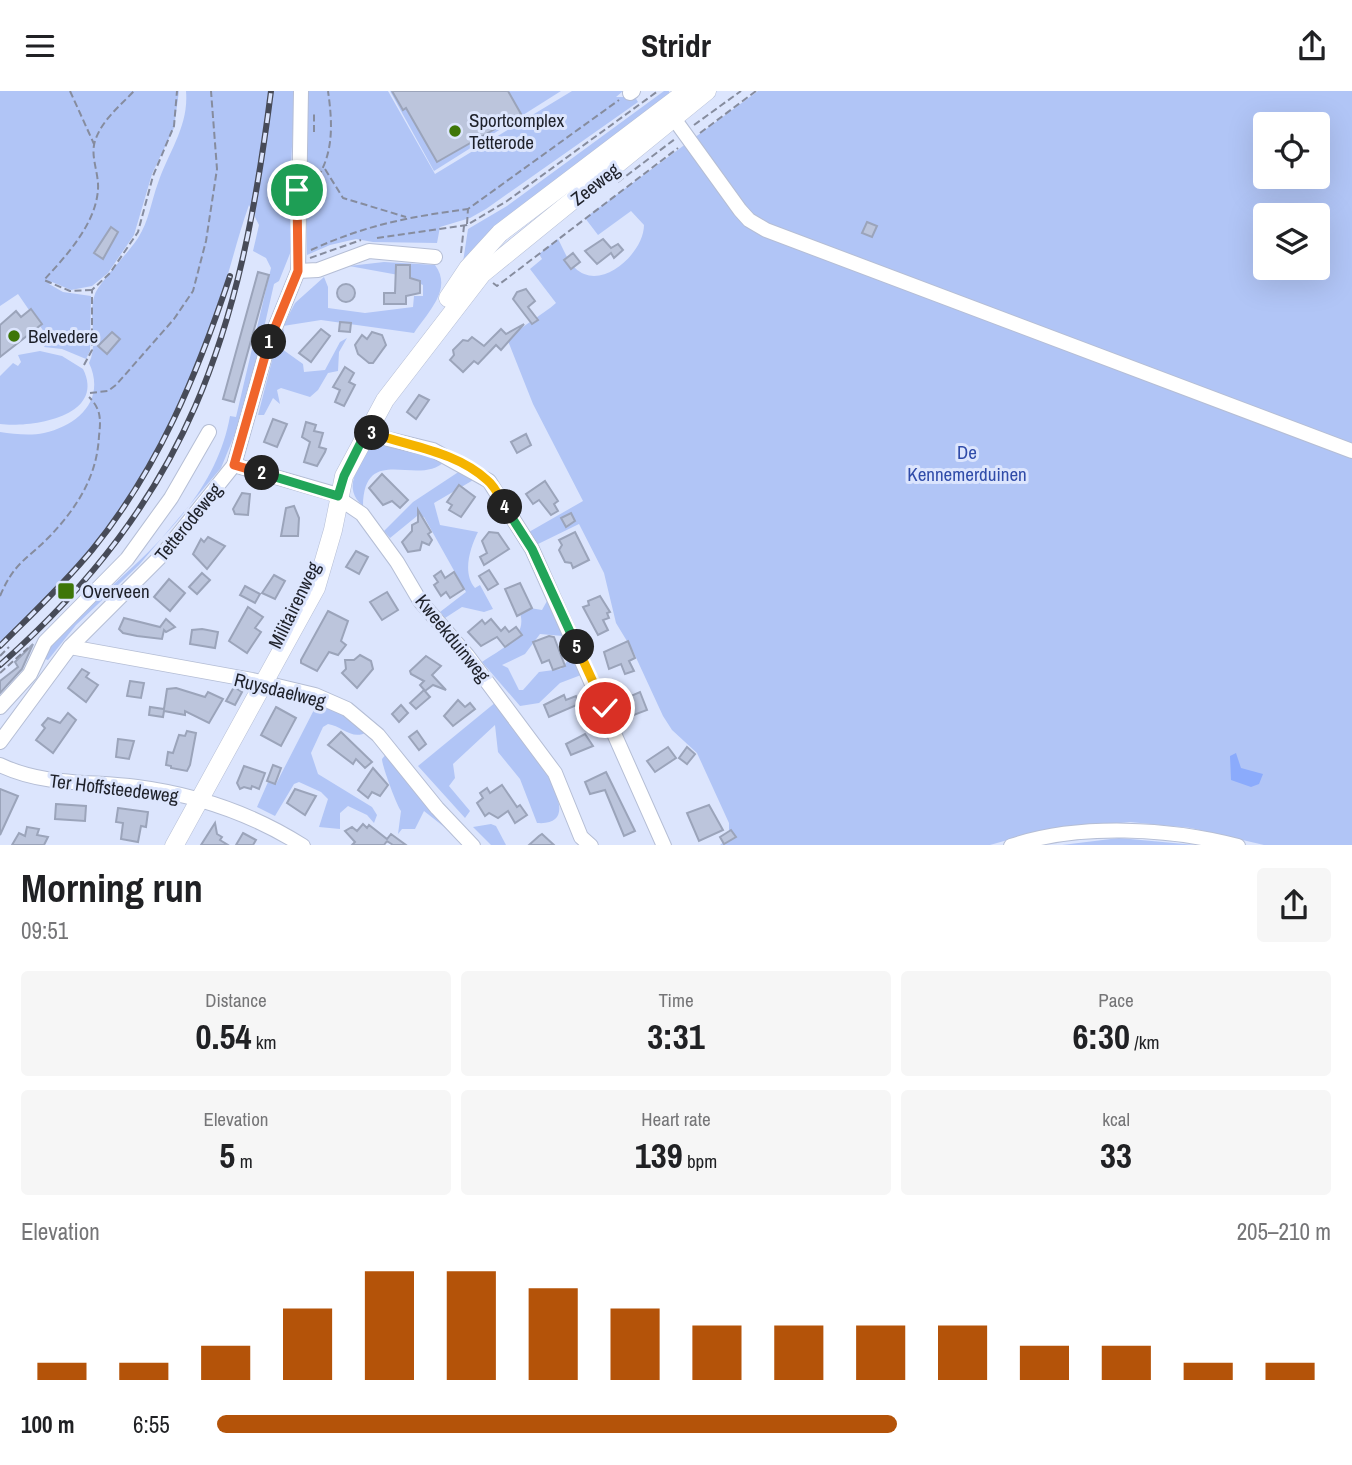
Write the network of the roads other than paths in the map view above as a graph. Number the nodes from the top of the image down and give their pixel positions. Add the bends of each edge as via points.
1 (301, 91) edge
2 (707, 91) edge
3 (683, 92) edge
4 (684, 130) junction
5 (470, 256) joint
6 (435, 257) dead end
7 (298, 271) junction
8 (482, 274) joint
9 (367, 430) junction
10 (209, 432) dead end
11 (1352, 451) edge
12 (234, 465) junction
13 (334, 495) junction
14 (70, 647) junction
15 (260, 683) junction
16 (0, 707) edge
17 (0, 742) edge
18 (0, 765) edge
19 (197, 799) junction
20 (163, 845) edge
21 (174, 845) edge
22 (303, 845) edge
23 (473, 845) edge
24 (591, 845) edge
25 (664, 845) edge
26 (1011, 845) edge
27 (1238, 845) edge

1 - 7 street, Tetterodeweg
2 - 4 main road, Zeeweg
3 - 5 main road, Zeeweg
4 - 8 main road, Zeeweg
4 - 11 street via 740,210 766,230
5 - 13 main road, Militairenweg via 361,426 337,472
6 - 7 street via 369,251 318,270
7 - 12 street, Tetterodeweg via 268,345
8 - 9 main road, Militairenweg via 384,400
9 - 13 main road, Militairenweg
9 - 25 street via 433,450 489,481 532,549
10 - 16 street via 171,498 127,559 45,642 30,674
12 - 13 street, Kweekduinweg
12 - 14 street, Tetterodeweg via 162,555
13 - 15 main road, Militairenweg via 311,579
13 - 24 street, Kweekduinweg via 362,514 420,601 512,713 555,772 580,838
14 - 15 street, Ruysdaelweg
14 - 17 street, Tetterodeweg
15 - 19 main road, Militairenweg
15 - 23 street, Ruysdaelweg via 314,695 361,719
18 - 19 street, Ter Hoffsteedeweg via 50,781 136,787
19 - 20 main road, Militairenweg
19 - 21 main road, Militairenweg
19 - 22 street, Ter Hoffsteedeweg via 251,815
26 - 27 street via 1123,831 1169,833

